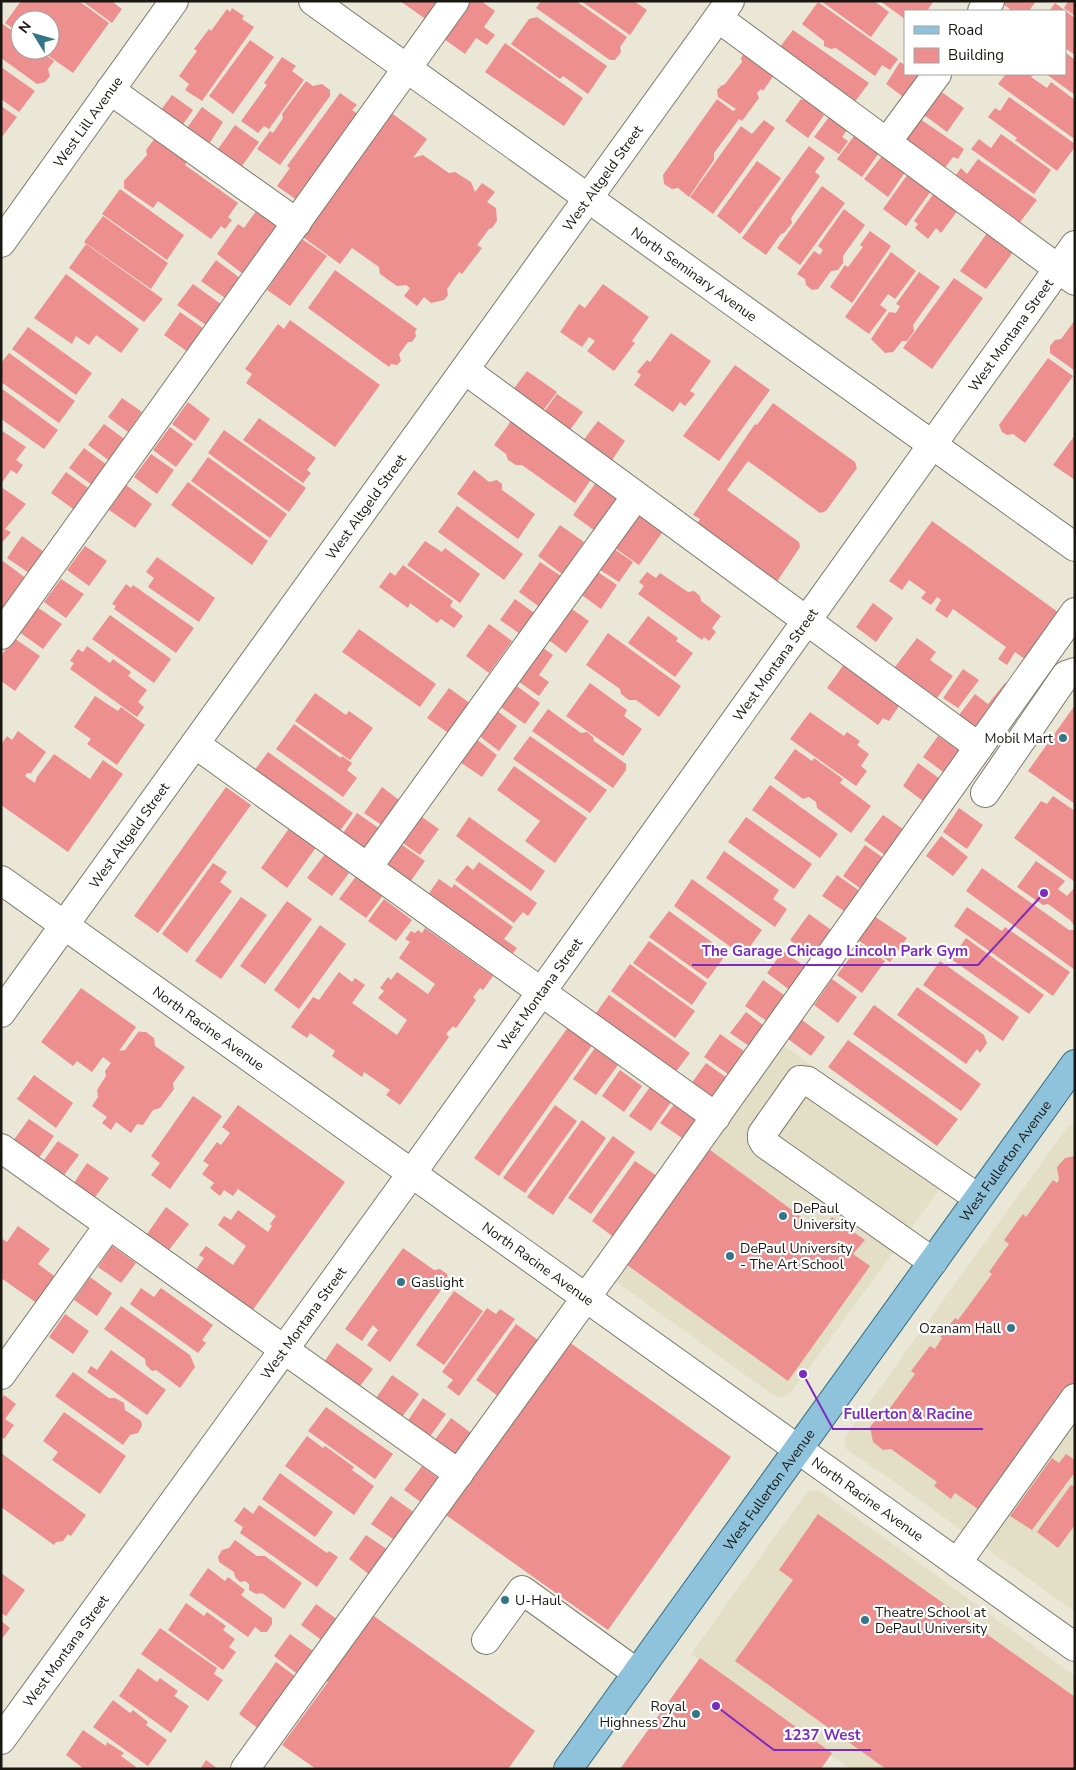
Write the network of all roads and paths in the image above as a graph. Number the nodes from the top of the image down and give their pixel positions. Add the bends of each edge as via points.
1 (174, 1) edge
2 (312, 1) edge
3 (456, 1) edge
4 (724, 10) edge
5 (407, 69) junction
6 (936, 75) edge
7 (110, 90) junction
8 (887, 142) junction
9 (588, 198) junction
10 (297, 223) junction
11 (1, 243) edge
12 (1075, 245) edge
13 (1066, 275) edge
14 (464, 370) junction
15 (932, 445) junction
16 (636, 496) junction
17 (1075, 547) edge
18 (1075, 612) edge
19 (807, 620) junction
20 (1, 635) edge
21 (1075, 672) edge
22 (195, 744) junction
23 (979, 746) junction
24 (985, 793) dead end
25 (368, 867) junction
26 (1, 880) edge
27 (64, 925) junction
28 (541, 992) junction
29 (1, 1013) edge
30 (1070, 1080) edge
31 (716, 1117) junction
32 (1, 1148) edge
33 (412, 1173) junction
34 (978, 1198) junction
35 (109, 1225) junction
36 (932, 1262) junction
37 (586, 1298) junction
38 (284, 1350) junction
39 (1, 1375) edge
40 (1075, 1398) edge
41 (798, 1449) junction
42 (459, 1474) junction
43 (957, 1562) junction
44 (486, 1640) dead end
45 (1075, 1647) edge
46 (637, 1672) junction
47 (1, 1740) edge
48 (245, 1769) edge
49 (568, 1769) edge

1 - 7 street, West Lill Avenue
2 - 5 street, North Seminary Avenue
3 - 5 street
4 - 8 street
4 - 9 street, West Altgeld Street
5 - 9 street, North Seminary Avenue
5 - 10 street
6 - 8 street
7 - 10 street
7 - 11 street, West Lill Avenue
8 - 13 street
9 - 14 street, West Altgeld Street
9 - 15 street, North Seminary Avenue
10 - 20 street
12 - 13 street, West Montana Street
13 - 15 street, West Montana Street
14 - 16 street
14 - 22 street, West Altgeld Street
15 - 17 street, North Seminary Avenue
15 - 19 street, West Montana Street
16 - 19 street
16 - 25 street
18 - 23 street
19 - 23 street
19 - 28 street, West Montana Street
21 - 24 street via 1066,675
22 - 25 street
22 - 27 street, West Altgeld Street
23 - 31 street
25 - 28 street
26 - 27 street, North Racine Avenue
27 - 29 street, West Altgeld Street
27 - 33 street, North Racine Avenue
28 - 31 street
28 - 33 street, West Montana Street
30 - 34 main road, West Fullerton Avenue
31 - 37 street
32 - 35 street
33 - 37 street, North Racine Avenue
33 - 38 street, West Montana Street
34 - 36 main road, West Fullerton Avenue
34 - 36 street via 808,1080 800,1080 762,1134 762,1140
35 - 38 street
35 - 39 street
36 - 41 main road, West Fullerton Avenue
37 - 41 street, North Racine Avenue
37 - 42 street
38 - 42 street
38 - 47 street, West Montana Street
40 - 43 street
41 - 43 street, North Racine Avenue
41 - 46 main road, West Fullerton Avenue
42 - 48 street
43 - 45 street, North Racine Avenue
44 - 46 street via 522,1590
46 - 49 main road, West Fullerton Avenue

